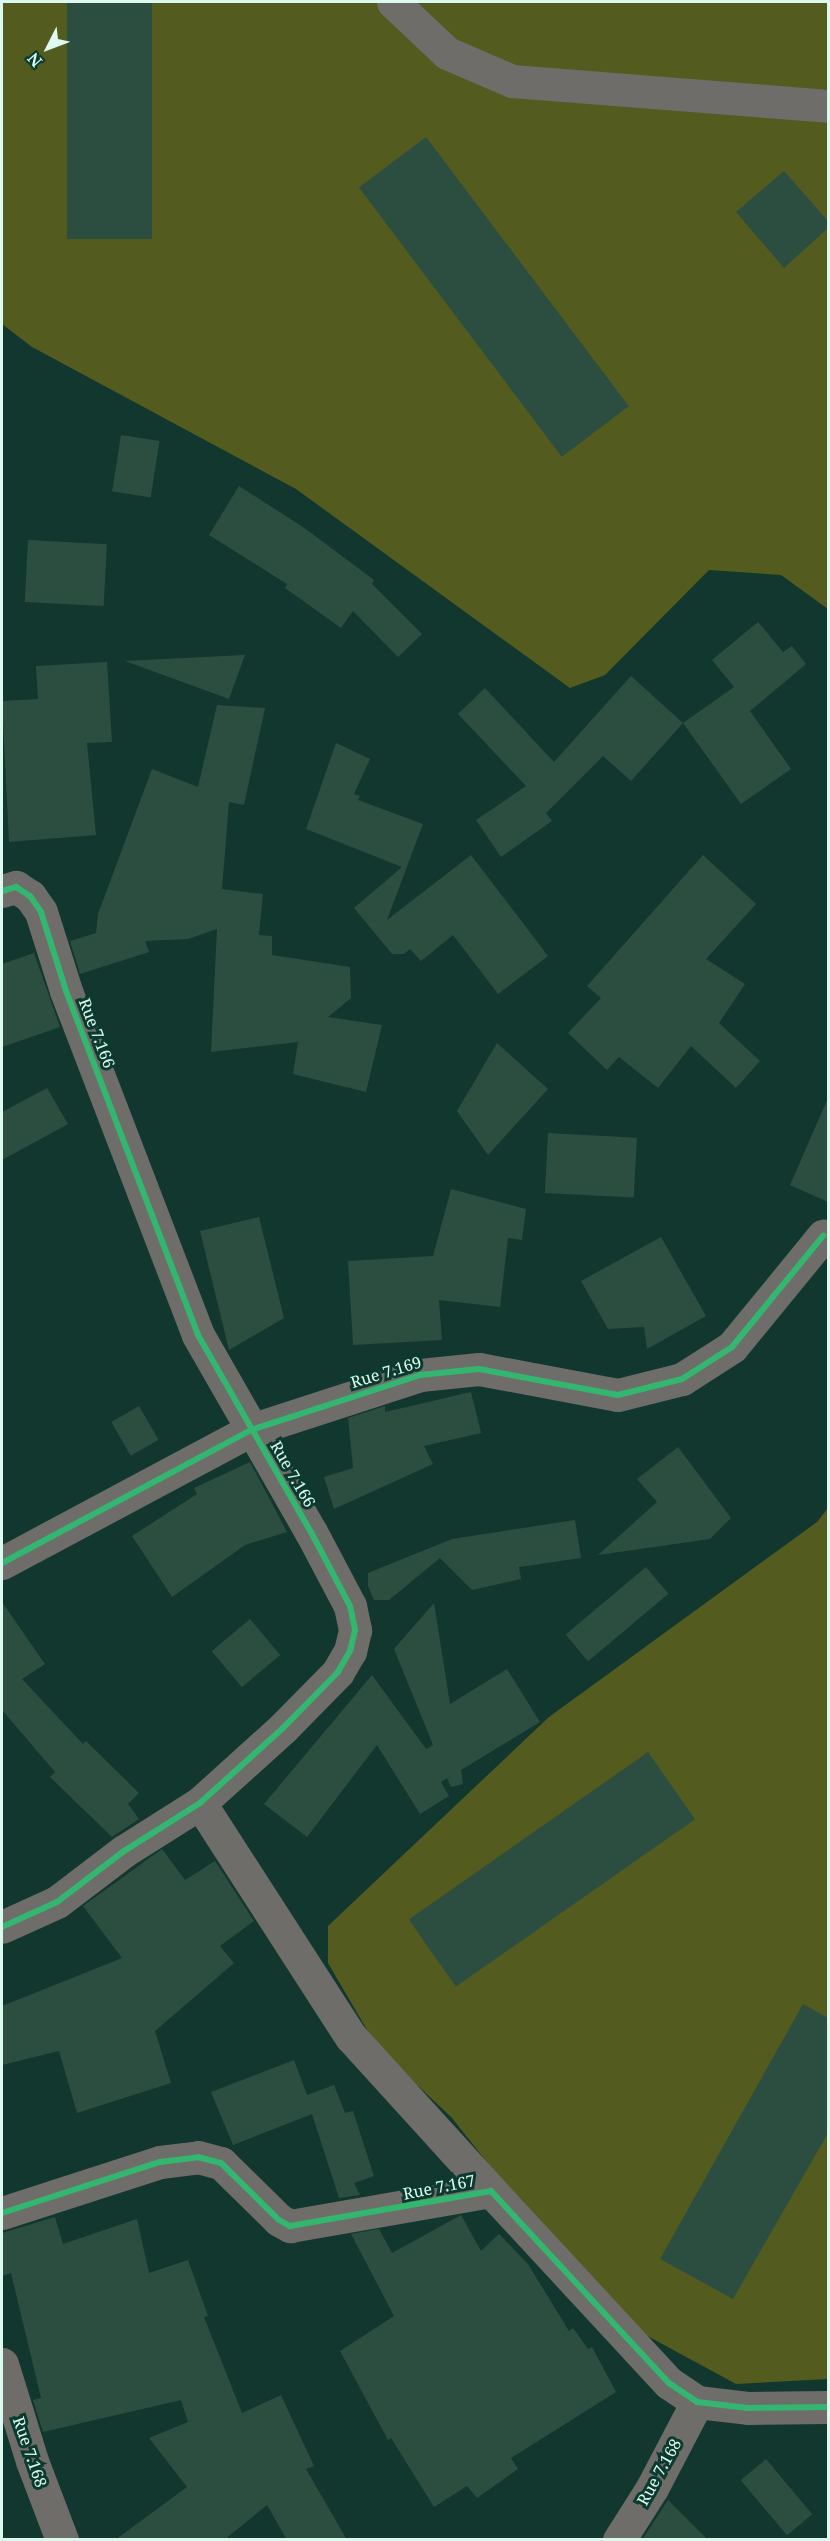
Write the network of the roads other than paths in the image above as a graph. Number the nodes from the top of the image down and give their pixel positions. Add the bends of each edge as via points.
1 (393, 2) edge
2 (828, 106) edge
3 (16, 893) edge
4 (823, 1236) dead end
5 (251, 1430) junction
6 (2, 1563) edge
7 (200, 1803) junction
8 (2, 1927) edge
9 (490, 2191) junction
10 (2, 2213) edge
11 (2, 2364) edge
12 (697, 2402) junction
13 (828, 2407) edge
14 (62, 2540) edge
15 (619, 2540) edge

1 - 2 street via 447,53 512,81
3 - 5 street, Rue 7.166 via 40,912 66,991 198,1335
4 - 5 street, Rue 7.169 via 732,1347 682,1379 618,1395 479,1369 450,1369 420,1375
5 - 6 street, Rue 7.169
5 - 7 street, Rue 7.166 via 350,1606 355,1630 350,1651 338,1672
7 - 8 street, Rue 7.166 via 124,1851 57,1902
7 - 9 street via 351,2037
9 - 10 street, Rue 7.167 via 290,2226 221,2163 198,2157 160,2162
9 - 12 street, Rue 7.167 via 669,2384
11 - 14 street, Rue 7.168
12 - 13 street, Rue 7.167 via 748,2408
12 - 15 street, Rue 7.168 via 652,2488

